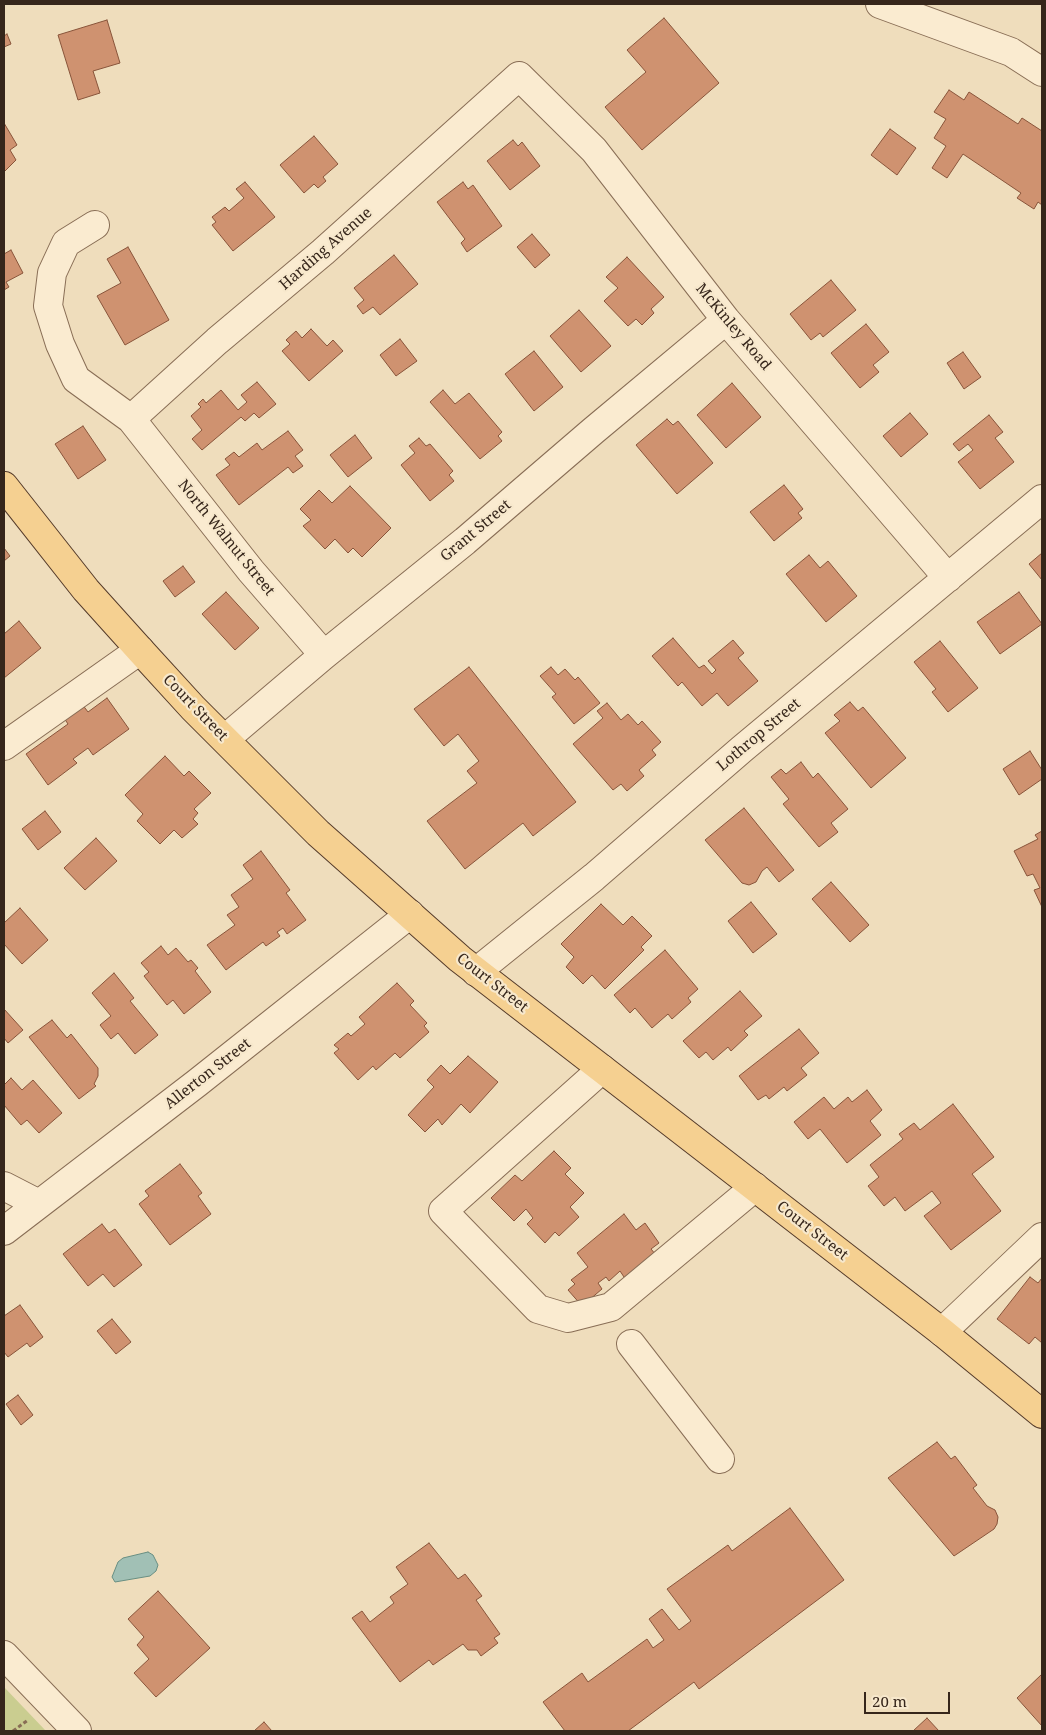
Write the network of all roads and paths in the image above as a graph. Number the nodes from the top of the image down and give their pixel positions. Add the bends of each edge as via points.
1 (880, 4) edge
2 (1042, 72) edge
3 (519, 76) joint
4 (95, 225) dead end
5 (726, 320) junction
6 (131, 419) junction
7 (4, 486) edge
8 (1042, 499) edge
9 (948, 578) junction
10 (140, 650) junction
11 (324, 655) junction
12 (225, 739) junction
13 (4, 746) edge
14 (410, 914) junction
15 (476, 972) junction
16 (602, 1069) junction
17 (4, 1186) edge
18 (755, 1187) junction
19 (39, 1204) junction
20 (4, 1231) edge
21 (1042, 1237) edge
22 (942, 1332) junction
23 (631, 1344) dead end
24 (1042, 1414) edge
25 (720, 1459) dead end
26 (4, 1654) edge
27 (77, 1731) edge

1 - 2 street via 1011,52
3 - 5 street, McKinley Road via 594,150
3 - 6 street, Harding Avenue
4 - 6 street, North Walnut Street via 66,243 52,273 48,306 76,379
5 - 9 street, McKinley Road
5 - 11 street, Grant Street via 466,541
6 - 11 street, North Walnut Street via 251,571
7 - 10 main road, Court Street via 86,590
8 - 9 street, Lothrop Street
9 - 15 street, Lothrop Street via 594,877
10 - 12 main road, Court Street
10 - 13 street
11 - 12 street, Grant Street
12 - 14 main road, Court Street via 318,833
14 - 15 main road, Court Street
14 - 19 street, Allerton Street
15 - 16 main road, Court Street
16 - 18 main road, Court Street
16 - 18 street via 443,1211 538,1308 568,1318 611,1307
17 - 19 street
18 - 22 main road, Court Street
19 - 20 street, Allerton Street
21 - 22 street
22 - 24 main road, Court Street
23 - 25 street
26 - 27 street

